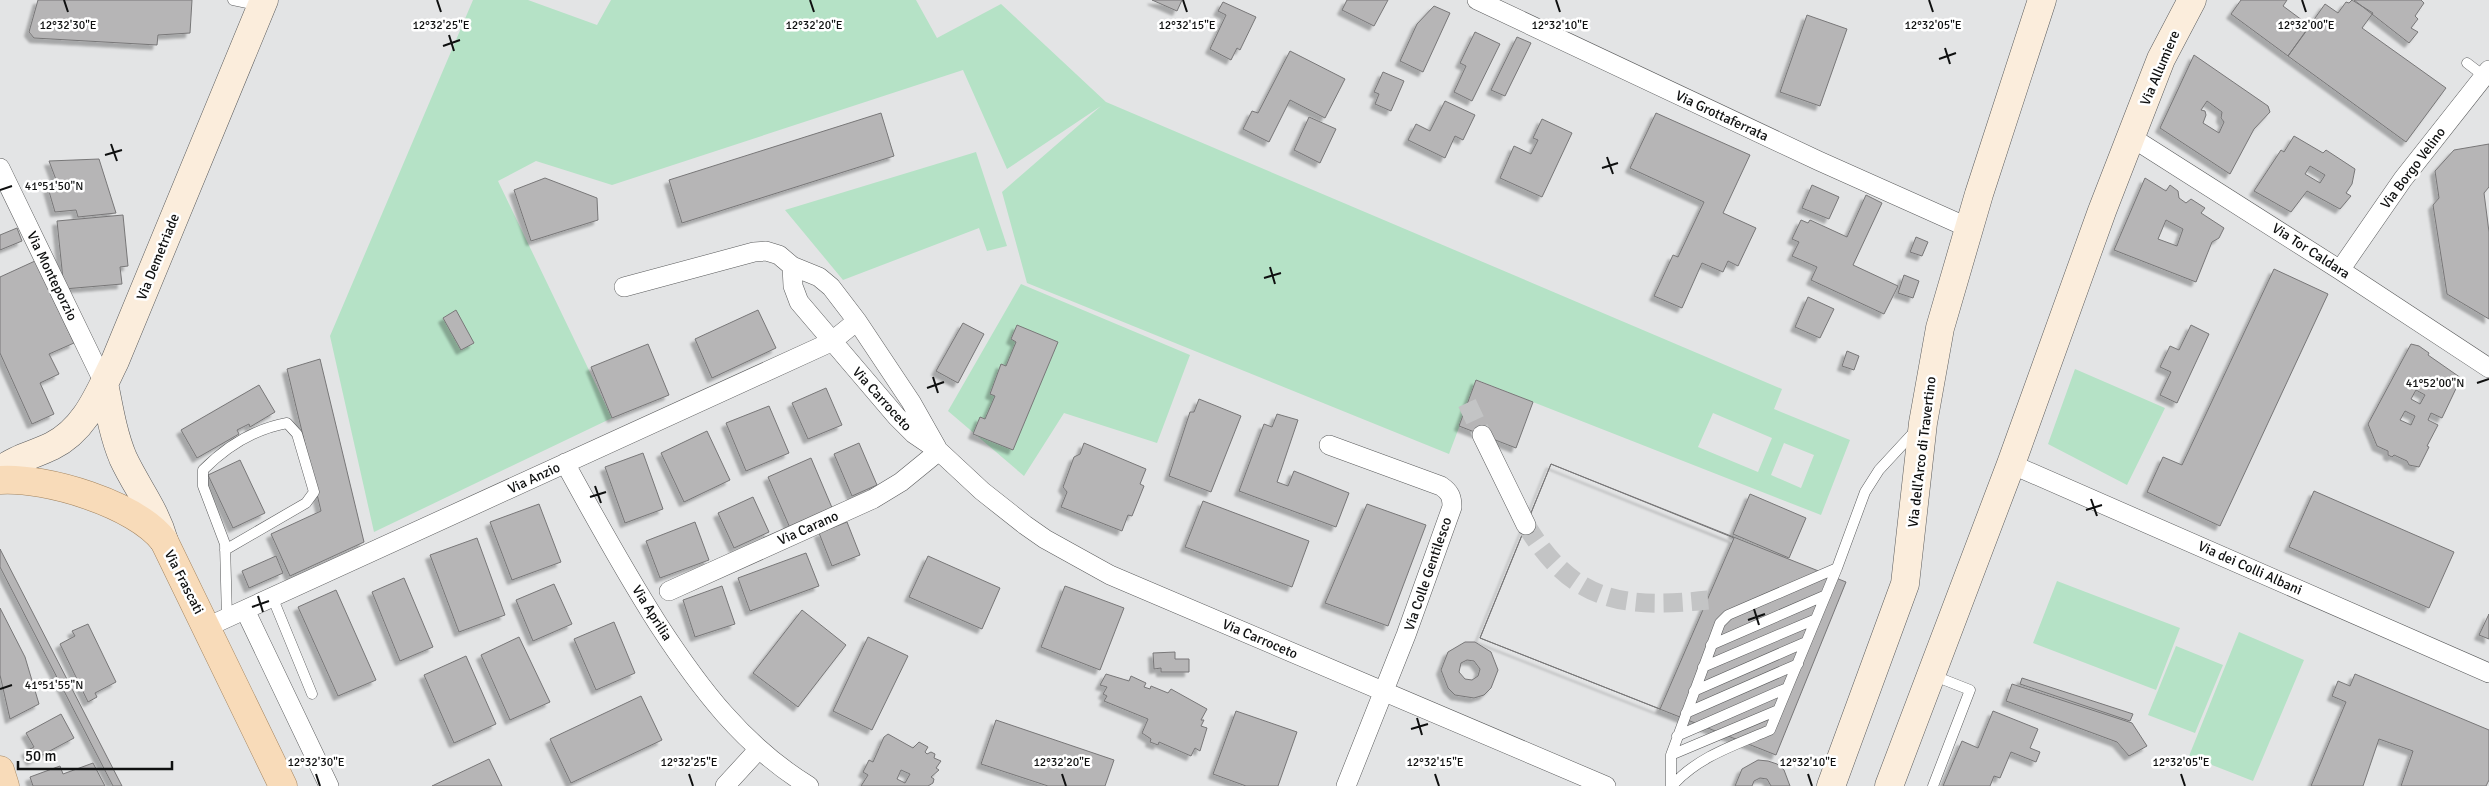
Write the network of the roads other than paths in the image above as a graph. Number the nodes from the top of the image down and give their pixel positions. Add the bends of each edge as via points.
1 (232, 0) edge
2 (1477, 0) edge
3 (2042, 0) edge
4 (2192, 0) edge
5 (263, 3) edge
6 (2467, 63) dead end
7 (2486, 73) edge
8 (2131, 137) junction
9 (0, 168) edge
10 (1969, 228) junction
11 (792, 266) junction
12 (2340, 270) junction
13 (624, 287) dead end
14 (857, 321) junction
15 (831, 342) junction
16 (2489, 368) edge
17 (104, 383) junction
18 (1923, 423) junction
19 (1482, 435) tunnel mouth
20 (1330, 445) dead end
21 (939, 451) junction
22 (565, 463) junction
23 (2011, 464) junction
24 (0, 471) edge
25 (0, 480) edge
26 (1526, 525) tunnel mouth
27 (164, 542) junction
28 (225, 550) junction
29 (1837, 568) junction
30 (670, 591) dead end
31 (1826, 595) junction
32 (273, 599) junction
33 (245, 610) junction
34 (1816, 619) junction
35 (217, 622) junction
36 (1806, 642) junction
37 (1711, 645) junction
38 (1798, 664) junction
39 (1703, 667) junction
40 (2489, 673) edge
41 (1931, 675) junction
42 (1787, 688) junction
43 (1384, 691) junction
44 (1694, 691) junction
45 (312, 694) dead end
46 (1778, 710) junction
47 (1686, 713) junction
48 (1677, 736) junction
49 (758, 750) junction
50 (1671, 755) junction
51 (0, 770) edge
52 (5, 786) edge
53 (283, 786) edge
54 (329, 786) edge
55 (725, 786) edge
56 (809, 786) edge
57 (1346, 786) edge
58 (1606, 786) edge
59 (1672, 786) edge
60 (1832, 786) edge
61 (1889, 786) edge
62 (1933, 786) edge

1 - 5 lane
2 - 10 street, Via Grottaferrata
3 - 10 main road, Via dell'Arco di Travertino
4 - 8 main road, Via Allumiere via 2161,59
5 - 17 main road, Via Demetriade
6 - 7 lane
7 - 12 street, Via Borgo Velino via 2403,179
8 - 12 street, Via Tor Caldara
8 - 23 main road
9 - 17 street, Via Monteporzio
10 - 18 main road, Via dell'Arco di Travertino via 1940,328
11 - 13 street, Via Carroceto via 778,255 759,252
11 - 14 street, Via Carroceto via 826,282
11 - 15 street, Via Carroceto via 793,286 799,302
12 - 16 street, Via Tor Caldara
14 - 15 street, Via Anzio
14 - 21 street, Via Carroceto via 920,415
15 - 21 street, Via Carroceto via 903,423
15 - 22 street, Via Anzio
17 - 24 main road, Via Demetriade via 84,418 70,434
17 - 27 main road via 123,456 157,518
18 - 29 lane via 1887,460 1871,482 1859,505
18 - 60 main road, Via dell'Arco di Travertino via 1905,584
19 - 26 street
20 - 43 street, Via Colle Gentilesco via 1441,486 1452,499 1452,507
21 - 30 street, Via Carano via 901,482 873,499
21 - 43 street, Via Carroceto via 1025,525 1110,576
22 - 32 street, Via Anzio
22 - 49 street, Via Aprilia via 603,533 690,673 718,709
23 - 40 street, Via dei Colli Albani
23 - 41 main road
25 - 27 main road, Via Frascati via 42,482 94,498 149,524
27 - 35 main road, Via Frascati
28 - 28 lane via 203,486 203,470 222,451 268,426 287,423 297,434 314,492 306,503
28 - 35 lane
29 - 31 lane
29 - 37 lane via 1728,616 1720,623
31 - 34 lane
31 - 37 lane
32 - 33 street, Via Anzio
32 - 45 lane
33 - 35 street, Via Anzio
33 - 54 street
34 - 36 lane
34 - 39 lane
35 - 53 main road, Via Frascati
36 - 38 lane
36 - 44 lane
37 - 39 lane
38 - 42 lane
38 - 47 lane
39 - 44 lane
41 - 61 main road
41 - 62 lane via 1970,690
42 - 46 lane
42 - 48 lane
43 - 57 street
43 - 58 street, Via Carroceto
44 - 47 lane
46 - 50 lane
46 - 59 lane via 1770,730 1702,760
47 - 48 lane
48 - 50 lane
49 - 55 street
49 - 56 street, Via Aprilia
50 - 59 lane
51 - 52 main road

